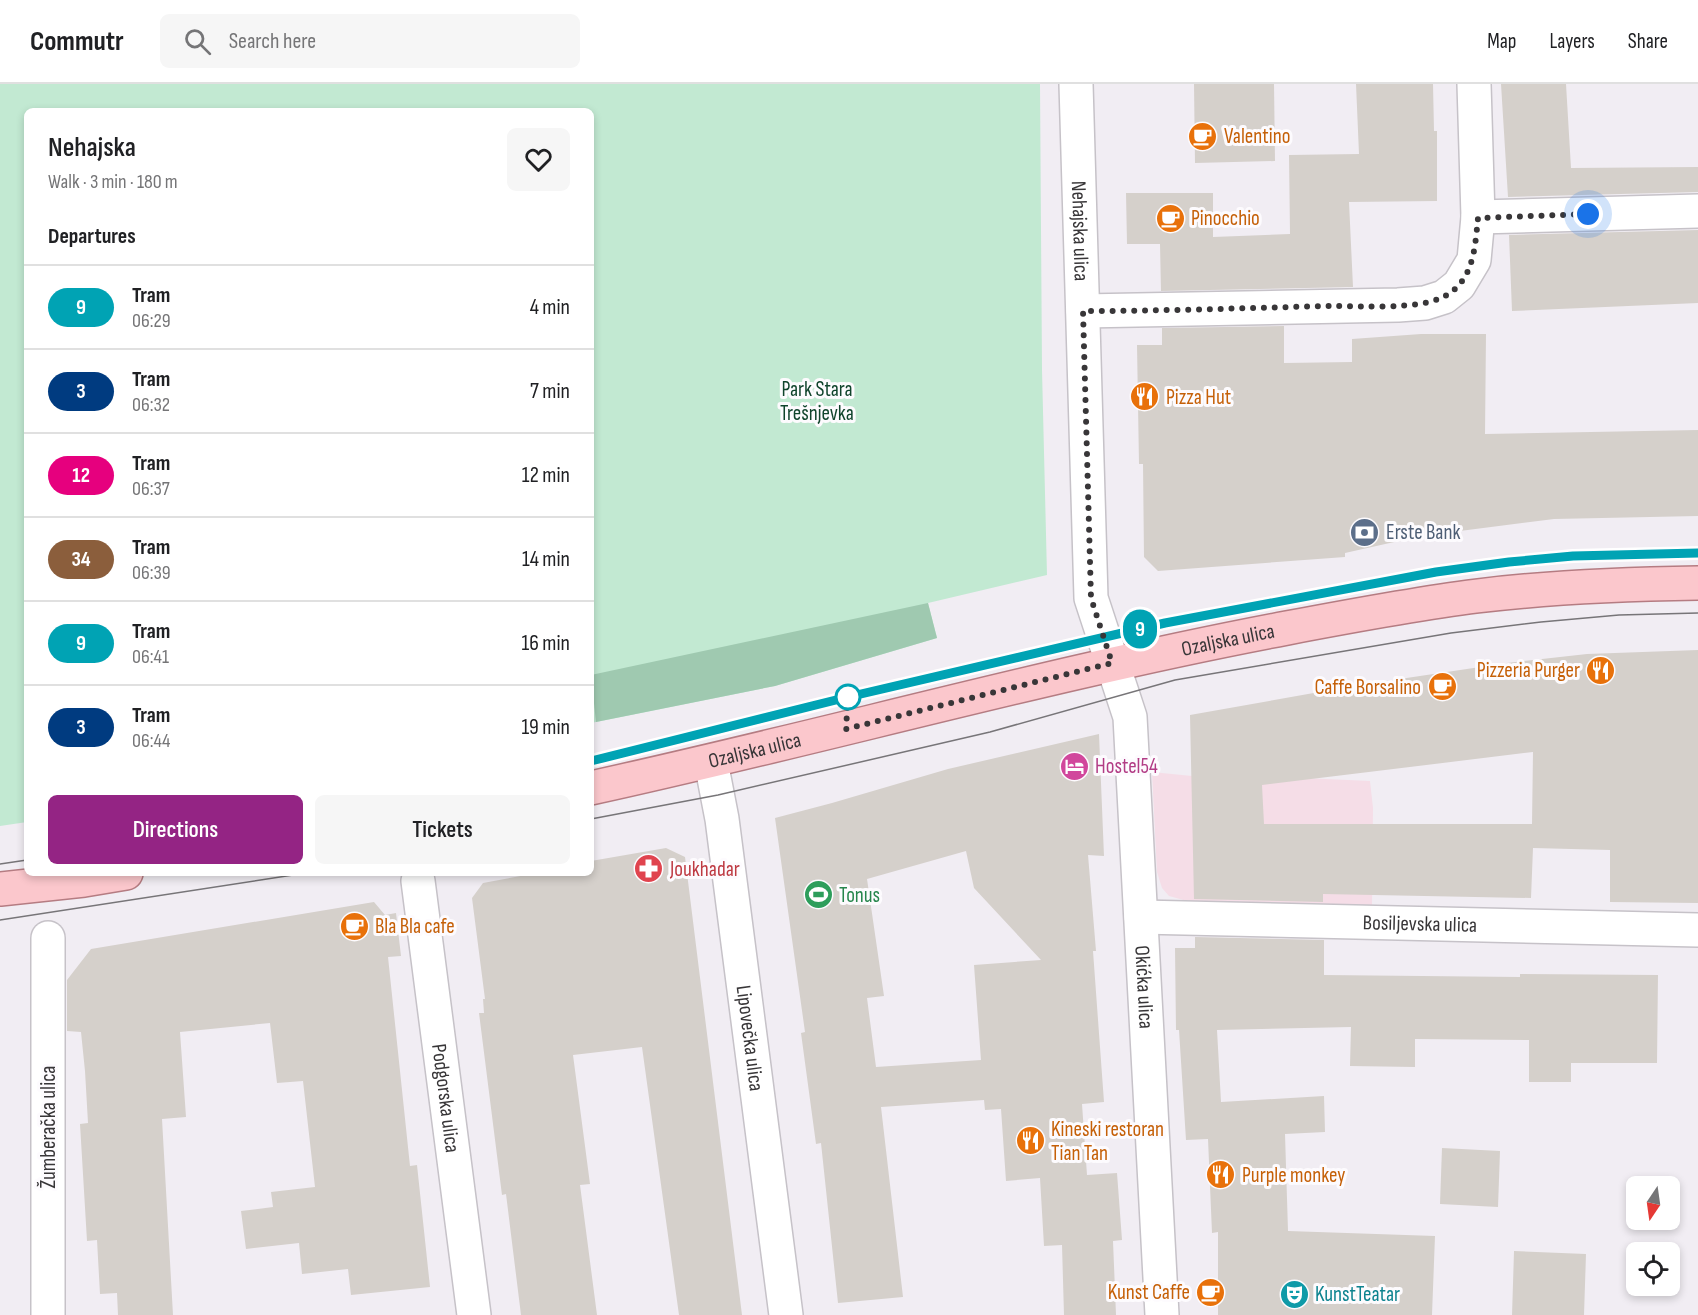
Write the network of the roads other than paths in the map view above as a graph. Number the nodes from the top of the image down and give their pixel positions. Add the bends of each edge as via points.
1 (1076, 84) edge
2 (1474, 84) edge
3 (1698, 211) edge
4 (1478, 218) junction
5 (1083, 311) junction
6 (1698, 583) edge
7 (1112, 663) junction
8 (711, 762) junction
9 (594, 787) edge
10 (108, 876) edge
11 (418, 881) dead end
12 (0, 889) edge
13 (1141, 917) junction
14 (1698, 930) edge
15 (48, 938) dead end
16 (48, 1315) edge
17 (474, 1315) edge
18 (786, 1315) edge
19 (1162, 1315) edge

1 - 5 street, Nehajska ulica
2 - 4 street
3 - 4 street
4 - 5 street via 1474,260 1459,285 1444,297 1425,303
5 - 7 street, Nehajska ulica via 1091,598
6 - 7 main road, Ozaljska ulica via 1617,584 1476,596 1379,610
7 - 8 main road, Ozaljska ulica
7 - 13 street, Okićka ulica via 1130,717
8 - 9 main road, Ozaljska ulica
8 - 18 street, Lipovečka ulica via 723,819
10 - 12 main road
11 - 17 street, Podgorska ulica
13 - 14 street, Bosiljevska ulica
13 - 19 street, Okićka ulica
15 - 16 street, Žumberačka ulica

